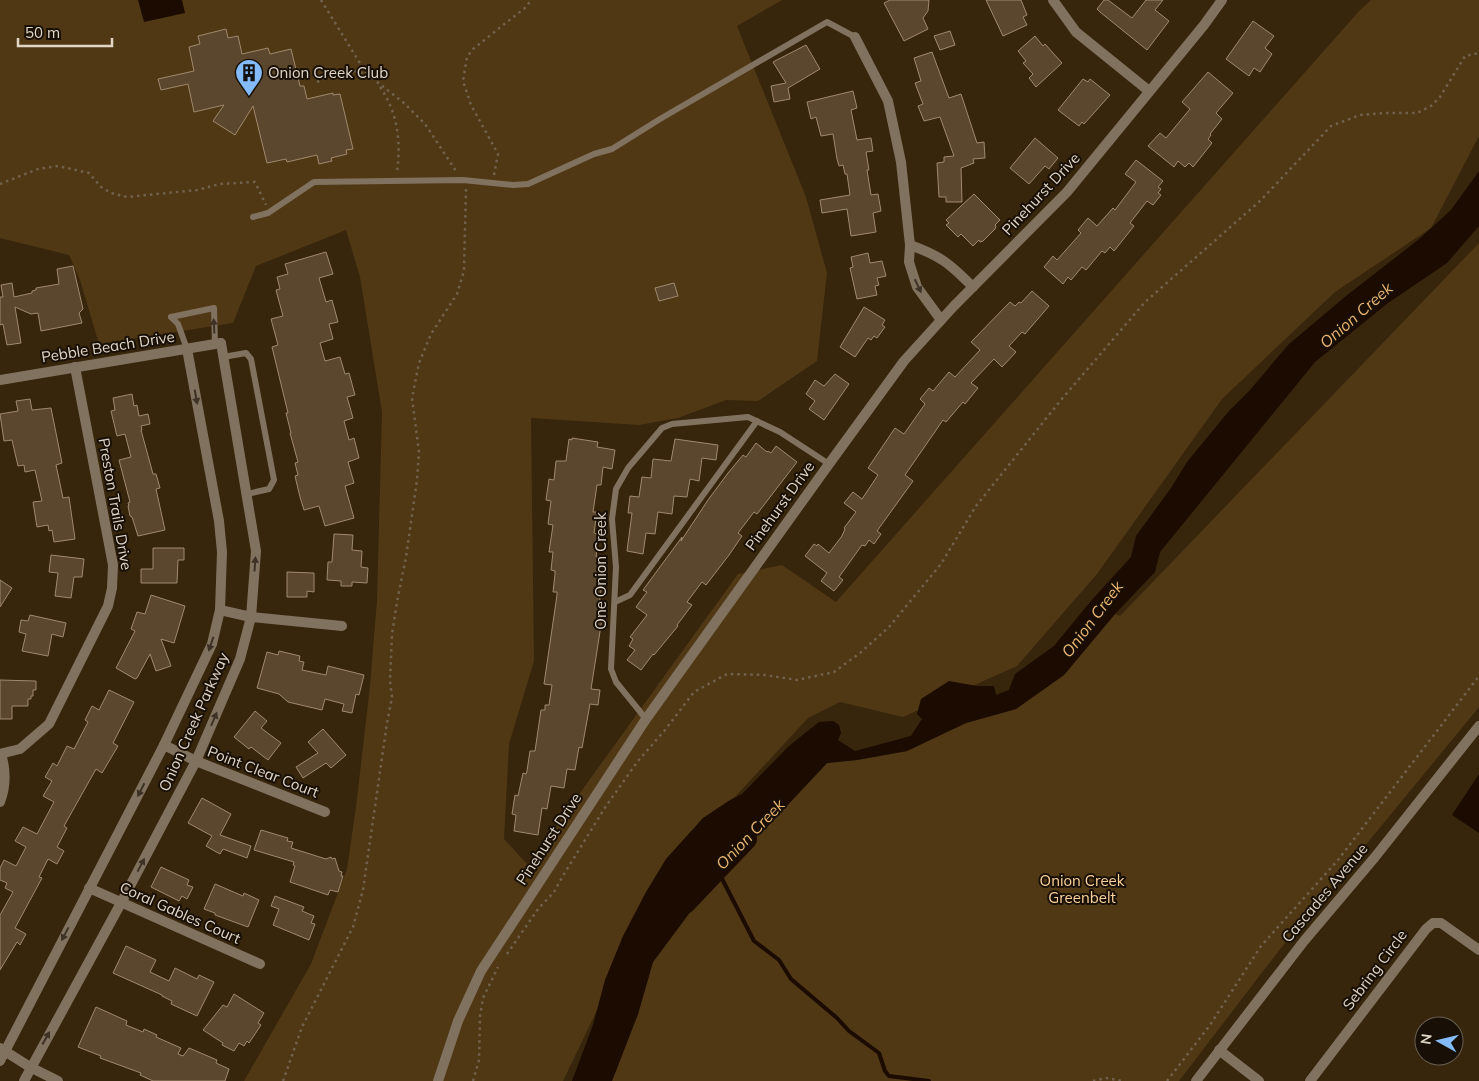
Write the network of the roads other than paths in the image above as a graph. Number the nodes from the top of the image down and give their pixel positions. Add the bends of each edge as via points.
1 (1053, 0) edge
2 (1222, 0) edge
3 (855, 38) joint
4 (1149, 91) junction
5 (253, 217) dead end
6 (910, 245) junction
7 (973, 287) junction
8 (941, 320) junction
9 (218, 343) junction
10 (187, 349) junction
11 (223, 357) junction
12 (75, 367) junction
13 (0, 380) edge
14 (757, 422) junction
15 (829, 464) junction
16 (246, 494) junction
17 (615, 602) junction
18 (220, 610) junction
19 (251, 617) junction
20 (342, 626) dead end
21 (646, 719) junction
22 (1479, 726) edge
23 (164, 745) junction
24 (0, 754) edge
25 (196, 762) junction
26 (0, 802) edge
27 (325, 812) dead end
28 (89, 888) junction
29 (121, 903) junction
30 (1479, 950) edge
31 (260, 964) dead end
32 (2, 1049) edge
33 (1218, 1050) junction
34 (0, 1061) edge
35 (30, 1067) junction
36 (24, 1081) edge
37 (58, 1081) edge
38 (438, 1081) edge
39 (1196, 1081) edge
40 (1259, 1081) edge
41 (1310, 1081) edge

1 - 4 street via 1076,32
2 - 4 street, Pinehurst Drive
3 - 5 lane via 827,22 612,149 528,184 463,180 314,182 268,212
3 - 6 street via 888,101 900,162
4 - 7 street, Pinehurst Drive via 1067,192
6 - 7 street via 951,265
6 -> 8 street via 909,262 918,287
7 - 8 street, Pinehurst Drive
8 - 15 street, Pinehurst Drive via 904,361
9 - 10 street, Pebble Beach Drive
9 -> 10 lane via 214,308 171,317 178,324
9 - 11 street, Onion Creek Parkway
10 - 12 street, Pebble Beach Drive
10 -> 18 street, Onion Creek Parkway via 222,552
11 - 16 street, Onion Creek Parkway
11 - 16 lane via 246,353 251,359 274,480 270,489
12 - 13 street, Pebble Beach Drive
12 - 24 street, Preston Trails Drive via 113,565 112,588 108,606 49,724 20,749
14 - 15 lane, One Onion Creek via 780,432
14 - 17 lane via 630,594
14 - 17 lane, One Onion Creek via 748,417 672,424 662,428 628,468 616,489 612,519
15 - 21 street, Pinehurst Drive
19 -> 16 street, Onion Creek Parkway via 256,551
17 - 21 lane, One Onion Creek via 611,669 616,682
18 - 19 street
18 -> 23 street, Onion Creek Parkway via 212,644
19 - 20 street
25 -> 19 street, Onion Creek Parkway via 240,658
21 - 38 street, Pinehurst Drive via 481,971 458,1021
22 - 33 street, Cascades Avenue
23 - 25 street, Point Clear Court
23 -> 28 street, Onion Creek Parkway
24 - 26 street via 5,781
25 - 27 street, Point Clear Court
29 -> 25 street, Onion Creek Parkway
28 - 29 street, Coral Gables Court
28 -> 32 street, Onion Creek Parkway
29 - 31 street, Coral Gables Court
35 -> 29 street, Onion Creek Parkway
30 - 41 street, Sebring Circle via 1441,923 1433,923
32 - 34 street, Onion Creek Parkway
32 - 35 street
33 - 39 street, Cascades Avenue
33 - 40 street
35 - 36 street, Onion Creek Parkway
35 - 37 street

